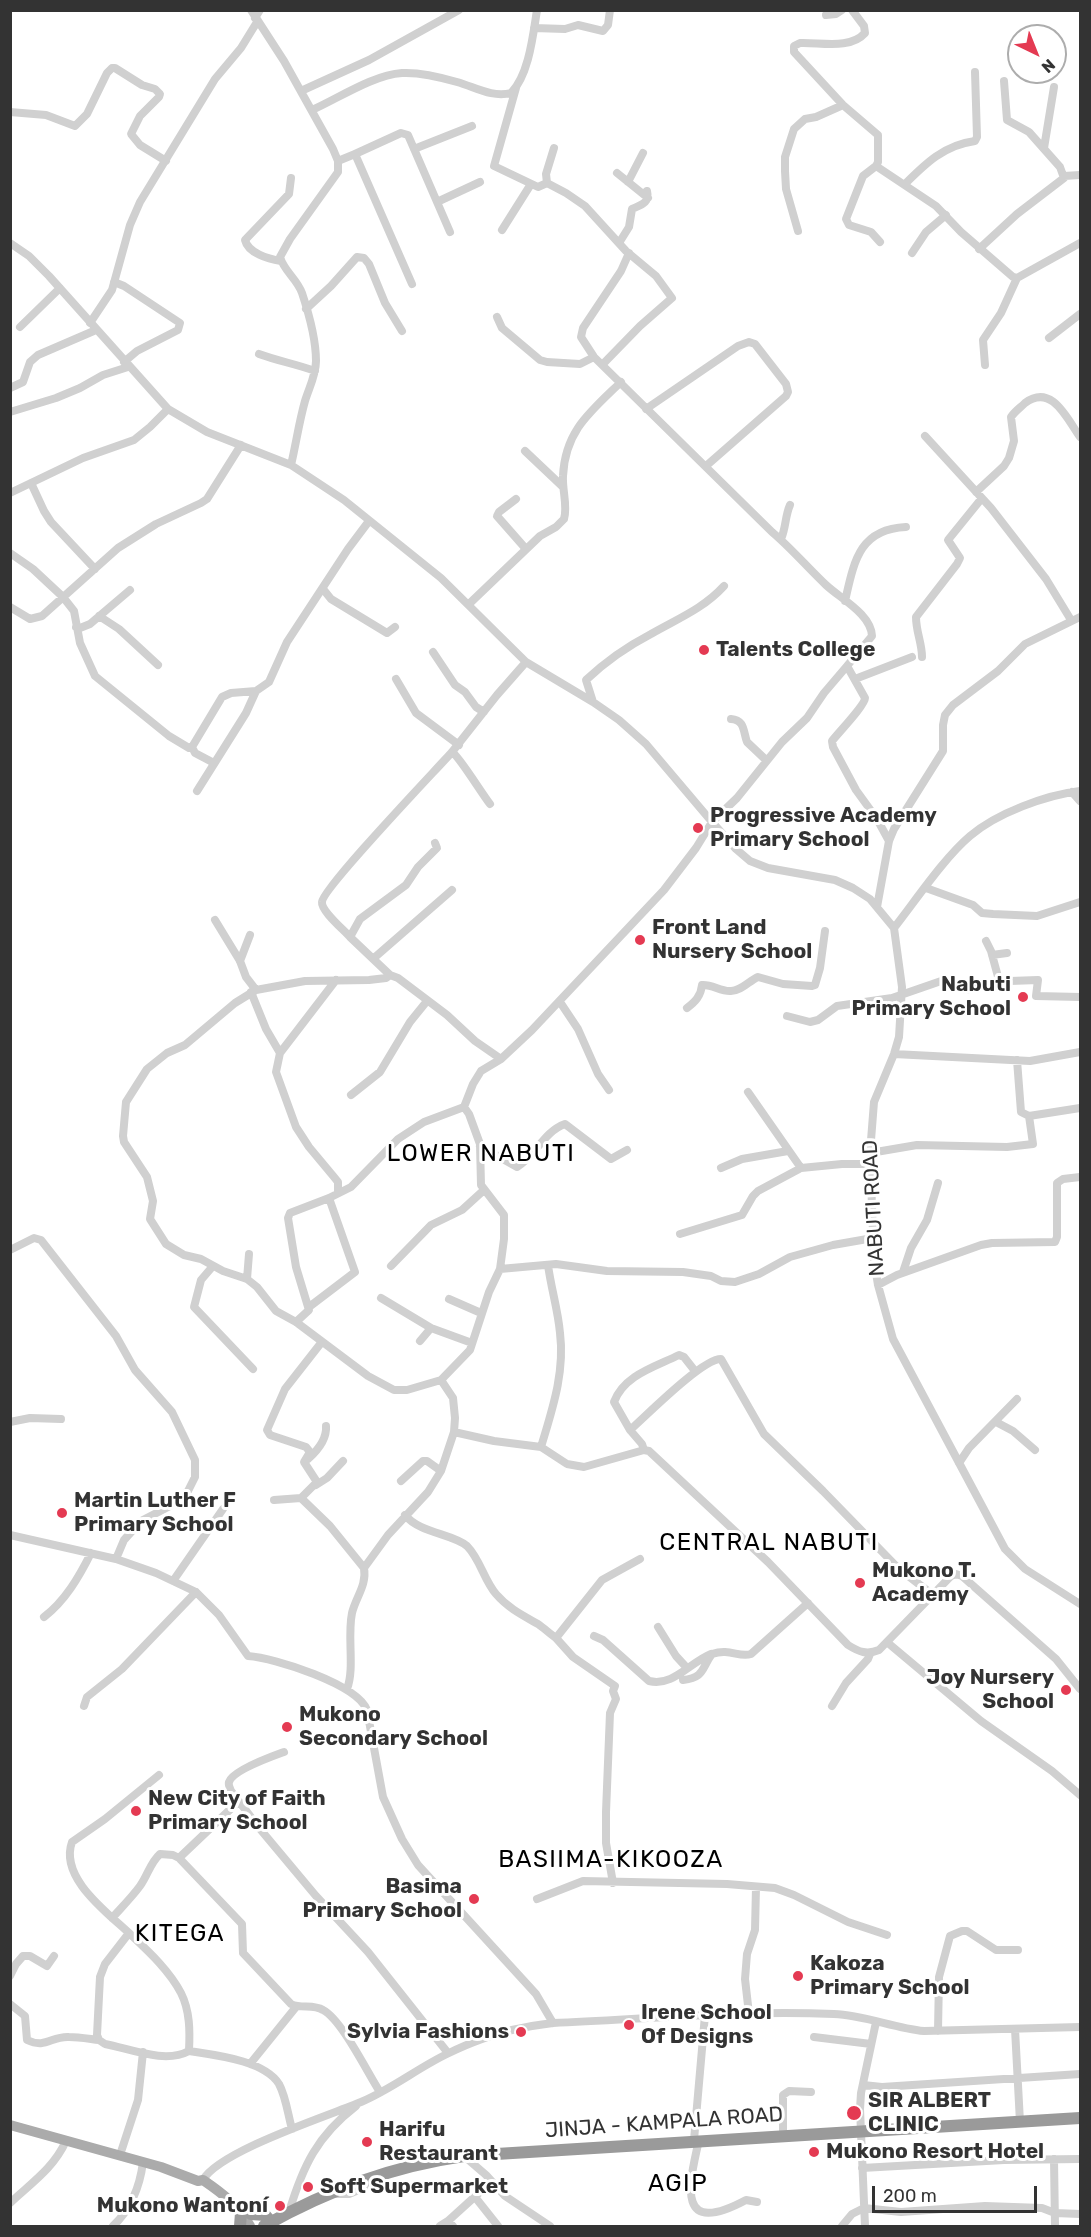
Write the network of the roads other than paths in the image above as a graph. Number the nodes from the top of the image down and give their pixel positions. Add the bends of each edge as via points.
1 (459, 10) edge
2 (537, 10) edge
3 (610, 10) edge
4 (842, 10) edge
5 (852, 10) edge
6 (256, 15) edge
7 (826, 15) dead end
8 (534, 28) junction
9 (975, 72) dead end
10 (1004, 81) dead end
11 (516, 87) junction
12 (1054, 87) dead end
13 (301, 91) junction
14 (843, 105) junction
15 (312, 110) junction
16 (10, 112) edge
17 (471, 126) dead end
18 (554, 148) dead end
19 (1044, 148) junction
20 (414, 149) junction
21 (643, 153) dead end
22 (355, 154) junction
23 (166, 161) junction
24 (338, 161) junction
25 (876, 166) junction
26 (617, 173) dead end
27 (1080, 175) edge
28 (1064, 176) junction
29 (291, 178) dead end
30 (480, 182) dead end
31 (628, 182) junction
32 (547, 183) junction
33 (531, 184) junction
34 (905, 184) junction
35 (437, 202) junction
36 (946, 215) junction
37 (502, 230) dead end
38 (798, 231) dead end
39 (450, 232) dead end
40 (880, 242) dead end
41 (10, 243) edge
42 (619, 243) junction
43 (1080, 243) edge
44 (980, 249) junction
45 (629, 253) junction
46 (912, 253) dead end
47 (281, 261) junction
48 (1017, 278) junction
49 (114, 282) junction
50 (412, 284) dead end
51 (60, 288) junction
52 (306, 309) junction
53 (1080, 314) edge
54 (497, 317) dead end
55 (90, 323) junction
56 (20, 327) dead end
57 (96, 330) junction
58 (402, 331) dead end
59 (1049, 338) dead end
60 (259, 354) dead end
61 (594, 357) junction
62 (126, 364) junction
63 (603, 364) junction
64 (985, 365) dead end
65 (315, 371) junction
66 (621, 382) junction
67 (10, 388) edge
68 (168, 409) junction
69 (646, 409) junction
70 (10, 412) edge
71 (925, 436) dead end
72 (1080, 437) edge
73 (241, 445) junction
74 (525, 451) dead end
75 (291, 465) junction
76 (706, 466) junction
77 (31, 483) junction
78 (562, 486) junction
79 (10, 493) edge
80 (979, 495) junction
81 (516, 499) dead end
82 (790, 505) dead end
83 (369, 521) junction
84 (906, 526) dead end
85 (781, 539) junction
86 (526, 549) junction
87 (10, 553) edge
88 (95, 569) junction
89 (724, 586) dead end
90 (322, 589) junction
91 (130, 590) dead end
92 (63, 597) junction
93 (845, 601) junction
94 (469, 604) junction
95 (10, 607) edge
96 (99, 616) junction
97 (1080, 617) edge
98 (1071, 620) junction
99 (76, 627) junction
100 (395, 627) dead end
101 (433, 652) dead end
102 (912, 657) dead end
103 (922, 657) dead end
104 (526, 662) junction
105 (158, 665) dead end
106 (847, 666) junction
107 (396, 679) dead end
108 (855, 679) junction
109 (256, 691) junction
110 (593, 702) junction
111 (484, 712) junction
112 (731, 718) dead end
113 (459, 744) junction
114 (192, 747) junction
115 (452, 752) junction
116 (766, 760) junction
117 (214, 763) junction
118 (197, 791) dead end
119 (1076, 792) edge
120 (1080, 801) edge
121 (490, 804) dead end
122 (712, 822) junction
123 (889, 841) junction
124 (435, 843) dead end
125 (926, 888) junction
126 (452, 890) dead end
127 (1080, 902) edge
128 (877, 907) junction
129 (215, 920) dead end
130 (894, 928) junction
131 (825, 931) dead end
132 (250, 936) dead end
133 (351, 937) junction
134 (986, 941) dead end
135 (1007, 953) dead end
136 (992, 955) junction
137 (374, 958) junction
138 (240, 961) junction
139 (390, 975) junction
140 (336, 980) junction
141 (1000, 984) junction
142 (254, 992) junction
143 (902, 994) junction
144 (1080, 997) edge
145 (427, 1001) junction
146 (560, 1002) junction
147 (687, 1008) dead end
148 (787, 1016) dead end
149 (1080, 1052) edge
150 (279, 1053) junction
151 (894, 1054) junction
152 (501, 1059) junction
153 (1017, 1060) junction
154 (609, 1090) dead end
155 (748, 1092) dead end
156 (351, 1095) dead end
157 (464, 1107) junction
158 (1080, 1107) edge
159 (1029, 1116) junction
160 (480, 1146) junction
161 (627, 1150) dead end
162 (788, 1151) junction
163 (870, 1153) junction
164 (870, 1164) junction
165 (721, 1168) dead end
166 (801, 1168) junction
167 (1080, 1177) edge
168 (938, 1183) dead end
169 (484, 1190) junction
170 (338, 1193) junction
171 (329, 1198) junction
172 (680, 1234) dead end
173 (873, 1238) junction
174 (10, 1251) edge
175 (249, 1254) dead end
176 (548, 1265) junction
177 (213, 1266) junction
178 (391, 1266) dead end
179 (500, 1269) junction
180 (903, 1272) junction
181 (247, 1280) junction
182 (878, 1285) junction
183 (381, 1298) dead end
184 (448, 1299) dead end
185 (309, 1307) junction
186 (481, 1313) junction
187 (296, 1322) junction
188 (431, 1328) junction
189 (420, 1341) dead end
190 (472, 1342) junction
191 (321, 1343) junction
192 (253, 1369) dead end
193 (695, 1371) junction
194 (441, 1380) junction
195 (1017, 1399) dead end
196 (62, 1419) dead end
197 (10, 1422) edge
198 (996, 1422) junction
199 (326, 1426) dead end
200 (630, 1430) junction
201 (454, 1432) junction
202 (541, 1447) junction
203 (644, 1450) junction
204 (1035, 1450) dead end
205 (344, 1461) dead end
206 (304, 1462) junction
207 (958, 1463) junction
208 (441, 1471) junction
209 (401, 1481) dead end
210 (316, 1485) junction
211 (301, 1498) junction
212 (274, 1500) dead end
213 (223, 1509) dead end
214 (405, 1515) junction
215 (10, 1535) edge
216 (91, 1553) junction
217 (116, 1559) junction
218 (640, 1559) dead end
219 (364, 1568) junction
220 (173, 1581) junction
221 (196, 1592) junction
222 (933, 1594) junction
223 (808, 1604) junction
224 (1080, 1604) edge
225 (44, 1617) dead end
226 (658, 1627) dead end
227 (594, 1636) dead end
228 (556, 1638) junction
229 (888, 1643) junction
230 (712, 1654) junction
231 (870, 1654) junction
232 (687, 1668) junction
233 (682, 1680) dead end
234 (347, 1689) junction
235 (1080, 1689) edge
236 (84, 1706) dead end
237 (832, 1706) dead end
238 (284, 1752) dead end
239 (159, 1775) dead end
240 (1080, 1795) edge
241 (238, 1801) junction
242 (179, 1858) junction
243 (613, 1883) junction
244 (756, 1887) junction
245 (537, 1899) dead end
246 (112, 1918) junction
247 (129, 1934) junction
248 (887, 1935) dead end
249 (1018, 1950) dead end
250 (54, 1956) dead end
251 (10, 1976) edge
252 (10, 2004) edge
253 (296, 2007) junction
254 (749, 2014) junction
255 (705, 2015) junction
256 (876, 2022) junction
257 (553, 2023) junction
258 (1080, 2027) edge
259 (1015, 2029) junction
260 (938, 2031) junction
261 (814, 2037) dead end
262 (99, 2040) junction
263 (871, 2044) junction
264 (189, 2051) junction
265 (143, 2052) junction
266 (448, 2053) junction
267 (250, 2064) junction
268 (1080, 2074) edge
269 (1018, 2078) junction
270 (863, 2085) junction
271 (380, 2092) junction
272 (811, 2092) dead end
273 (362, 2102) junction
274 (1080, 2118) edge
275 (1020, 2122) junction
276 (10, 2125) edge
277 (292, 2129) junction
278 (861, 2130) junction
279 (783, 2135) junction
280 (697, 2140) junction
281 (66, 2141) junction
282 (120, 2155) junction
283 (464, 2156) junction
284 (1054, 2159) junction
285 (1080, 2159) edge
286 (142, 2162) junction
287 (862, 2168) junction
288 (202, 2179) junction
289 (491, 2182) junction
290 (475, 2197) junction
291 (757, 2202) dead end
292 (10, 2203) edge
293 (864, 2208) junction
294 (1055, 2213) junction
295 (288, 2214) junction
296 (1080, 2214) edge
297 (247, 2218) edge
298 (451, 2224) edge
299 (265, 2225) edge
300 (113, 2226) edge
301 (240, 2226) edge
302 (440, 2226) edge
303 (498, 2226) edge
304 (550, 2226) edge
305 (842, 2226) edge
306 (866, 2226) edge
307 (1055, 2226) edge

1 - 13 street via 369,60
2 - 8 street
3 - 8 street via 603,31 578,25
4 - 7 street
5 - 14 street via 864,26 863,36 846,43 800,43 794,49 795,55
6 - 13 street
6 - 23 street via 241,48 215,79
8 - 11 street
9 - 34 street via 975,141 962,142 934,156
10 - 19 street via 1007,120 1029,132
11 - 15 street via 511,93 496,96 423,74 391,75
11 - 33 street via 494,166
12 - 19 street
13 - 15 street
14 - 25 street via 878,137
14 - 38 street via 805,119 794,129 785,171
15 - 24 street
16 - 23 street via 46,115 76,126 87,114 107,73 115,68 160,94 140,116 131,134
17 - 20 street
18 - 32 street
19 - 28 street
20 - 22 street via 408,135 401,133
20 - 35 street
21 - 31 street
22 - 24 street
22 - 50 street
23 - 49 street via 134,213
24 - 47 street via 334,180 290,239
25 - 34 street
25 - 40 street via 863,176 846,219 849,225 871,232
26 - 31 street
27 - 28 street
28 - 44 street
29 - 47 street via 289,194 245,240 248,247 265,257
30 - 35 street
31 - 42 street via 648,194 645,203 632,209
32 - 33 street via 538,187
32 - 42 street via 585,206
33 - 37 street
34 - 36 street
35 - 39 street
36 - 44 street
36 - 46 street via 926,232
41 - 51 street
42 - 45 street
43 - 48 street
44 - 48 street
45 - 61 street via 582,333
45 - 63 street via 656,276 672,298
47 - 52 street via 298,284
48 - 64 street via 983,340
49 - 55 street
49 - 62 street via 180,323 178,330 137,351
51 - 55 street
51 - 56 street
52 - 58 street via 357,257 364,258
52 - 65 street via 314,341
53 - 59 street
54 - 61 street via 502,328 540,360 580,364
55 - 57 street
57 - 62 street
57 - 67 street via 38,355 30,362 23,382
60 - 65 street
61 - 63 street
62 - 68 street
62 - 70 street via 56,398
63 - 66 street
65 - 75 street
66 - 69 street
66 - 78 street via 574,431
68 - 73 street via 207,432
68 - 77 street via 134,440 83,458
69 - 76 street
69 - 76 street via 738,346 755,344 788,392
71 - 80 street
72 - 80 street via 1058,404 1039,397 1029,400 1011,417 1014,441 1004,466
73 - 75 street
73 - 88 street via 207,498 118,548
74 - 78 street
75 - 83 street
76 - 85 street
77 - 79 street
77 - 88 street via 51,522
78 - 86 street via 564,519
80 - 98 street via 1046,579
80 - 103 street via 948,540 960,558 957,564 916,617
81 - 86 street via 497,516
82 - 85 street
83 - 90 street
83 - 94 street
84 - 93 street via 874,535 864,544
85 - 93 street
86 - 94 street
87 - 92 street
88 - 92 street
89 - 110 street via 711,601 600,667 586,680
90 - 100 street via 331,599 387,633
90 - 109 street via 287,642 272,679
91 - 96 street
92 - 95 street via 34,619
92 - 99 street via 74,611
93 - 106 street via 861,615 872,633
94 - 104 street
96 - 99 street via 83,627
96 - 105 street via 119,628
97 - 98 street
98 - 123 street via 1024,644 998,671 953,705 945,715 943,751
99 - 114 street via 95,676 169,736
101 - 111 street via 455,685
102 - 108 street
104 - 110 street
104 - 111 street
106 - 108 street
106 - 116 street via 807,718
107 - 113 street via 416,713
108 - 123 street via 866,700 841,728 832,741 833,747
109 - 114 street via 222,697
109 - 117 street
110 - 122 street via 646,744
111 - 113 street
112 - 116 street via 741,723 747,742
113 - 115 street
114 - 117 street via 195,753
115 - 121 street via 459,756
115 - 133 street via 322,900 326,913
116 - 122 street
117 - 118 street
119 - 120 street
119 - 125 street via 1012,811 980,827
122 - 128 street via 750,861 835,880 853,888
122 - 146 street via 664,891
123 - 128 street
124 - 133 street via 437,848 406,885 360,919
125 - 127 street via 974,905 982,913 1037,916
125 - 130 street
126 - 137 street
128 - 130 street
129 - 138 street
130 - 143 street, NABUTI ROAD
131 - 147 street via 815,985 803,987 758,977 729,992 702,985 696,1001
132 - 138 street
133 - 137 street
134 - 136 street
135 - 136 street
136 - 141 street
137 - 139 street
138 - 142 street
139 - 140 street via 369,980
139 - 145 street
140 - 142 street via 305,981
140 - 150 street
141 - 143 street via 966,990 944,980
141 - 144 street via 1038,980 1036,996
142 - 150 street
142 - 177 street via 234,1003 185,1045 150,1066 123,1110 124,1142 147,1177 153,1195 150,1219 166,1244 184,1256
143 - 148 street via 837,1006 810,1022
143 - 151 street, NABUTI ROAD
145 - 152 street
145 - 156 street via 380,1072
146 - 152 street
146 - 154 street
149 - 153 street
150 - 170 street via 277,1078 296,1127 338,1182
151 - 153 street
151 - 163 street, NABUTI ROAD via 874,1102
152 - 157 street via 481,1071
153 - 159 street via 1021,1112
155 - 162 street
157 - 160 street
157 - 170 street via 419,1124 386,1150 355,1184
158 - 159 street
159 - 163 street via 1033,1144 917,1145
160 - 161 street via 517,1167 550,1132 565,1124 611,1160
160 - 169 street
162 - 165 street via 742,1159
162 - 166 street
163 - 164 street, NABUTI ROAD
164 - 166 street
164 - 173 street, NABUTI ROAD
166 - 172 street via 758,1191 742,1215
167 - 180 street via 1057,1183 1055,1242 981,1245
168 - 180 street via 927,1220
169 - 178 street via 462,1210 431,1225
169 - 179 street via 504,1215
170 - 171 street
171 - 185 street via 355,1272
171 - 185 street via 294,1210 288,1218 296,1267
173 - 176 street via 801,1254 735,1282 683,1272 607,1272
173 - 182 street, NABUTI ROAD
174 - 217 street via 34,1238 46,1247 116,1336 135,1370 172,1412 195,1461 195,1477 188,1491 141,1521 124,1540
175 - 181 street
176 - 179 street
176 - 202 street via 560,1333 560,1374
177 - 181 street
177 - 192 street via 201,1280 194,1307
179 - 186 street
180 - 182 street
181 - 187 street via 276,1311
182 - 207 street, NABUTI ROAD via 893,1339
183 - 188 street
184 - 186 street
185 - 187 street via 308,1313
186 - 190 street
187 - 191 street
188 - 189 street
188 - 190 street
190 - 194 street via 470,1350
191 - 194 street via 394,1390
191 - 206 street via 285,1389 267,1427 270,1435 306,1447 310,1452
193 - 200 street
193 - 200 street via 679,1355 631,1379 614,1402
193 - 222 street via 721,1359 764,1434 898,1568
194 - 201 street via 453,1398
195 - 198 street
196 - 197 street
198 - 204 street
198 - 207 street
199 - 206 street via 317,1450
200 - 203 street
201 - 202 street
201 - 208 street
202 - 203 street via 567,1464 584,1467
203 - 223 street via 683,1482
205 - 210 street
206 - 210 street
207 - 224 street, NABUTI ROAD via 1005,1549 1025,1569
208 - 209 street via 423,1461
208 - 214 street via 428,1492
210 - 211 street
211 - 212 street
211 - 219 street
213 - 220 street
214 - 219 street
214 - 228 street via 433,1533 464,1544 510,1609
215 - 216 street
216 - 217 street
216 - 225 street via 69,1592
217 - 220 street
218 - 228 street via 602,1580
219 - 234 street via 366,1577 351,1620
220 - 221 street
221 - 234 street via 219,1615 248,1656 310,1673
221 - 236 street via 123,1669 87,1696
222 - 229 street
222 - 235 street via 951,1576 962,1576 1054,1657
223 - 230 street via 751,1654 728,1650
223 - 231 street via 848,1645
226 - 232 street
227 - 232 street via 649,1681 658,1683 674,1678
228 - 243 street via 573,1657 615,1686 616,1699 610,1713 606,1812 606,1843
229 - 231 street
229 - 240 street via 981,1721
230 - 232 street
230 - 233 street via 700,1675
231 - 237 street
234 - 257 street via 365,1706 383,1797 418,1865 536,1994
238 - 241 street via 256,1763 229,1781
239 - 246 street via 79,1836 70,1848 77,1878
241 - 242 street
241 - 266 street via 368,1952
242 - 246 street via 165,1853 151,1862 141,1885
242 - 253 street via 242,1924 243,1953
243 - 244 street
243 - 245 street via 583,1881
244 - 248 street via 775,1888 848,1922
244 - 254 street via 755,1930 747,1954 745,1979
246 - 247 street
247 - 262 street via 105,1964 100,1977 96,2028
247 - 264 street via 182,1995 188,2012
249 - 260 street via 996,1950 967,1931 950,1936 939,1977
250 - 251 street via 47,1966 23,1956
252 - 262 street via 25,2016 27,2040 35,2044 70,2037
253 - 267 street
253 - 271 street via 315,2007 340,2025
254 - 255 street
254 - 256 street via 836,2014
255 - 257 street
255 - 280 street
256 - 260 street via 902,2029
256 - 263 street
257 - 266 street via 521,2027
258 - 259 street
259 - 260 street
259 - 269 street
261 - 263 street
262 - 265 street
263 - 270 street
264 - 265 street via 176,2056
264 - 267 street
265 - 282 street via 138,2100
266 - 271 street
267 - 277 street via 279,2085
268 - 269 street
269 - 270 street
269 - 275 street
270 - 278 street
271 - 273 street
272 - 279 street via 789,2091 783,2095
273 - 277 street
273 - 295 street via 332,2126 316,2146
274 - 275 highway, JINJA - KAMPALA ROAD
275 - 278 highway, JINJA - KAMPALA ROAD
276 - 281 main road
277 - 288 street via 243,2151
278 - 279 highway, JINJA - KAMPALA ROAD
278 - 287 street
279 - 280 highway, JINJA - KAMPALA ROAD
280 - 283 highway, JINJA - KAMPALA ROAD
280 - 291 street via 690,2198 693,2207 708,2215 746,2200
281 - 282 main road
281 - 292 street via 43,2175
282 - 286 main road
283 - 289 street
283 - 295 highway, JINJA - KAMPALA ROAD via 393,2170
284 - 285 street
284 - 287 street
284 - 294 street
286 - 288 main road
286 - 300 street via 131,2203
287 - 293 street
288 - 297 main road via 226,2190
289 - 290 street
289 - 304 street
290 - 298 street
290 - 303 street
293 - 294 street via 901,2212 996,2206 1042,2208
293 - 305 street
293 - 306 street
294 - 296 street
294 - 307 street
295 - 299 highway, JINJA - KAMPALA ROAD
297 - 299 highway via 265,2215
297 - 301 highway
298 - 302 street

